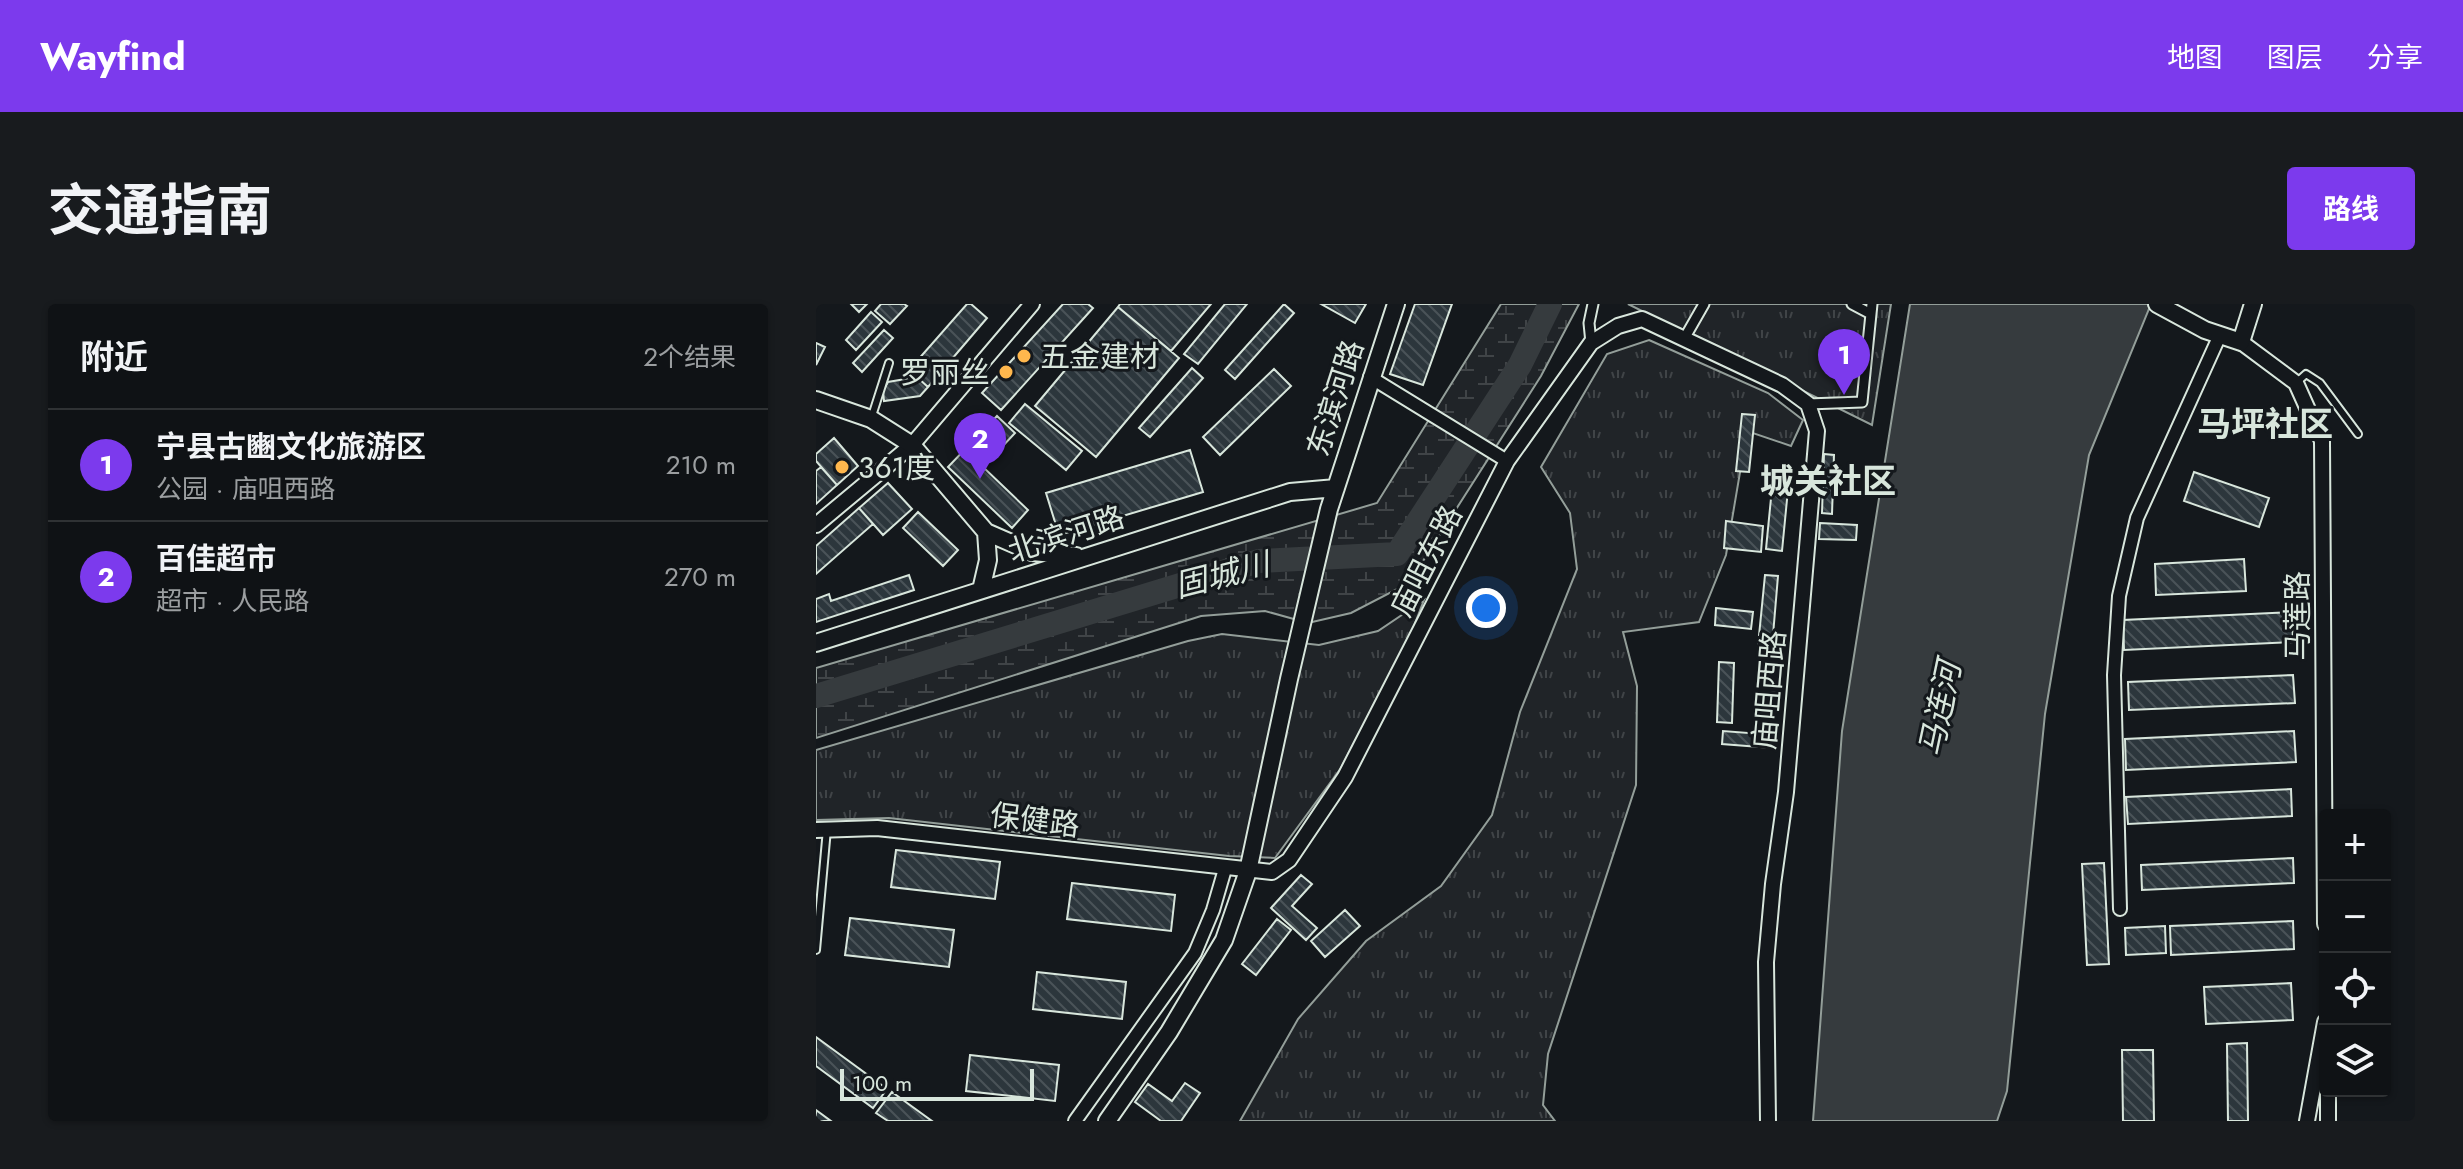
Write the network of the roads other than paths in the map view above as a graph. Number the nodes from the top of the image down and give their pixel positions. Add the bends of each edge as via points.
1 (1032, 304) edge
2 (1396, 304) edge
3 (1593, 304) edge
4 (1704, 304) edge
5 (1852, 304) edge
6 (2157, 304) edge
7 (2253, 304) edge
8 (1871, 309) edge
9 (2212, 332) junction
10 (1684, 339) junction
11 (2241, 342) junction
12 (1591, 343) junction
13 (889, 363) dead end
14 (1370, 377) junction
15 (2296, 383) junction
16 (816, 400) edge
17 (1808, 404) junction
18 (871, 419) junction
19 (2358, 434) dead end
20 (912, 445) junction
21 (1507, 461) junction
22 (1336, 488) junction
23 (816, 525) edge
24 (986, 532) junction
25 (1086, 557) junction
26 (981, 590) junction
27 (816, 643) edge
28 (821, 829) edge
29 (1225, 869) junction
30 (1248, 871) junction
31 (2325, 881) edge
32 (2120, 909) dead end
33 (816, 950) edge
34 (2324, 1025) edge
35 (2328, 1097) edge
36 (1075, 1121) edge
37 (1107, 1121) edge
38 (1768, 1121) edge
39 (2307, 1121) edge
40 (2328, 1121) edge

1 - 20 street
2 - 14 main road, 东滨河路
3 - 12 street
4 - 10 street
5 - 8 street
6 - 9 main road
7 - 11 main road
8 - 17 street via 1862,402
9 - 11 main road
9 - 32 street via 2137,518 2119,596 2114,675
10 - 12 street, 庙咀东路 via 1642,319
10 - 17 street via 1782,385
11 - 15 street, 马莲路
12 - 21 street, 庙咀东路
13 - 18 lane
14 - 21 street
14 - 22 main road, 东滨河路
15 - 19 lane via 2306,374 2320,383
15 - 31 street, 马莲路 via 2322,441
16 - 18 main road
17 - 38 street, 庙咀西路 via 1817,431 1766,962
18 - 20 main road
20 - 23 street
20 - 24 main road
21 - 30 street, 庙咀东路 via 1345,777 1289,860 1272,872
22 - 25 main road, 北滨河路 via 1290,492
22 - 30 main road, 东滨河路
24 - 25 main road via 1032,552
24 - 26 main road via 988,560
25 - 26 main road, 北滨河路
26 - 27 main road, 北滨河路
28 - 29 street, 保健路 via 877,828
28 - 33 lane
29 - 30 street, 保健路
29 - 36 street via 1195,953
30 - 37 main road, 东滨河路 via 1224,940
34 - 39 street
35 - 40 street

